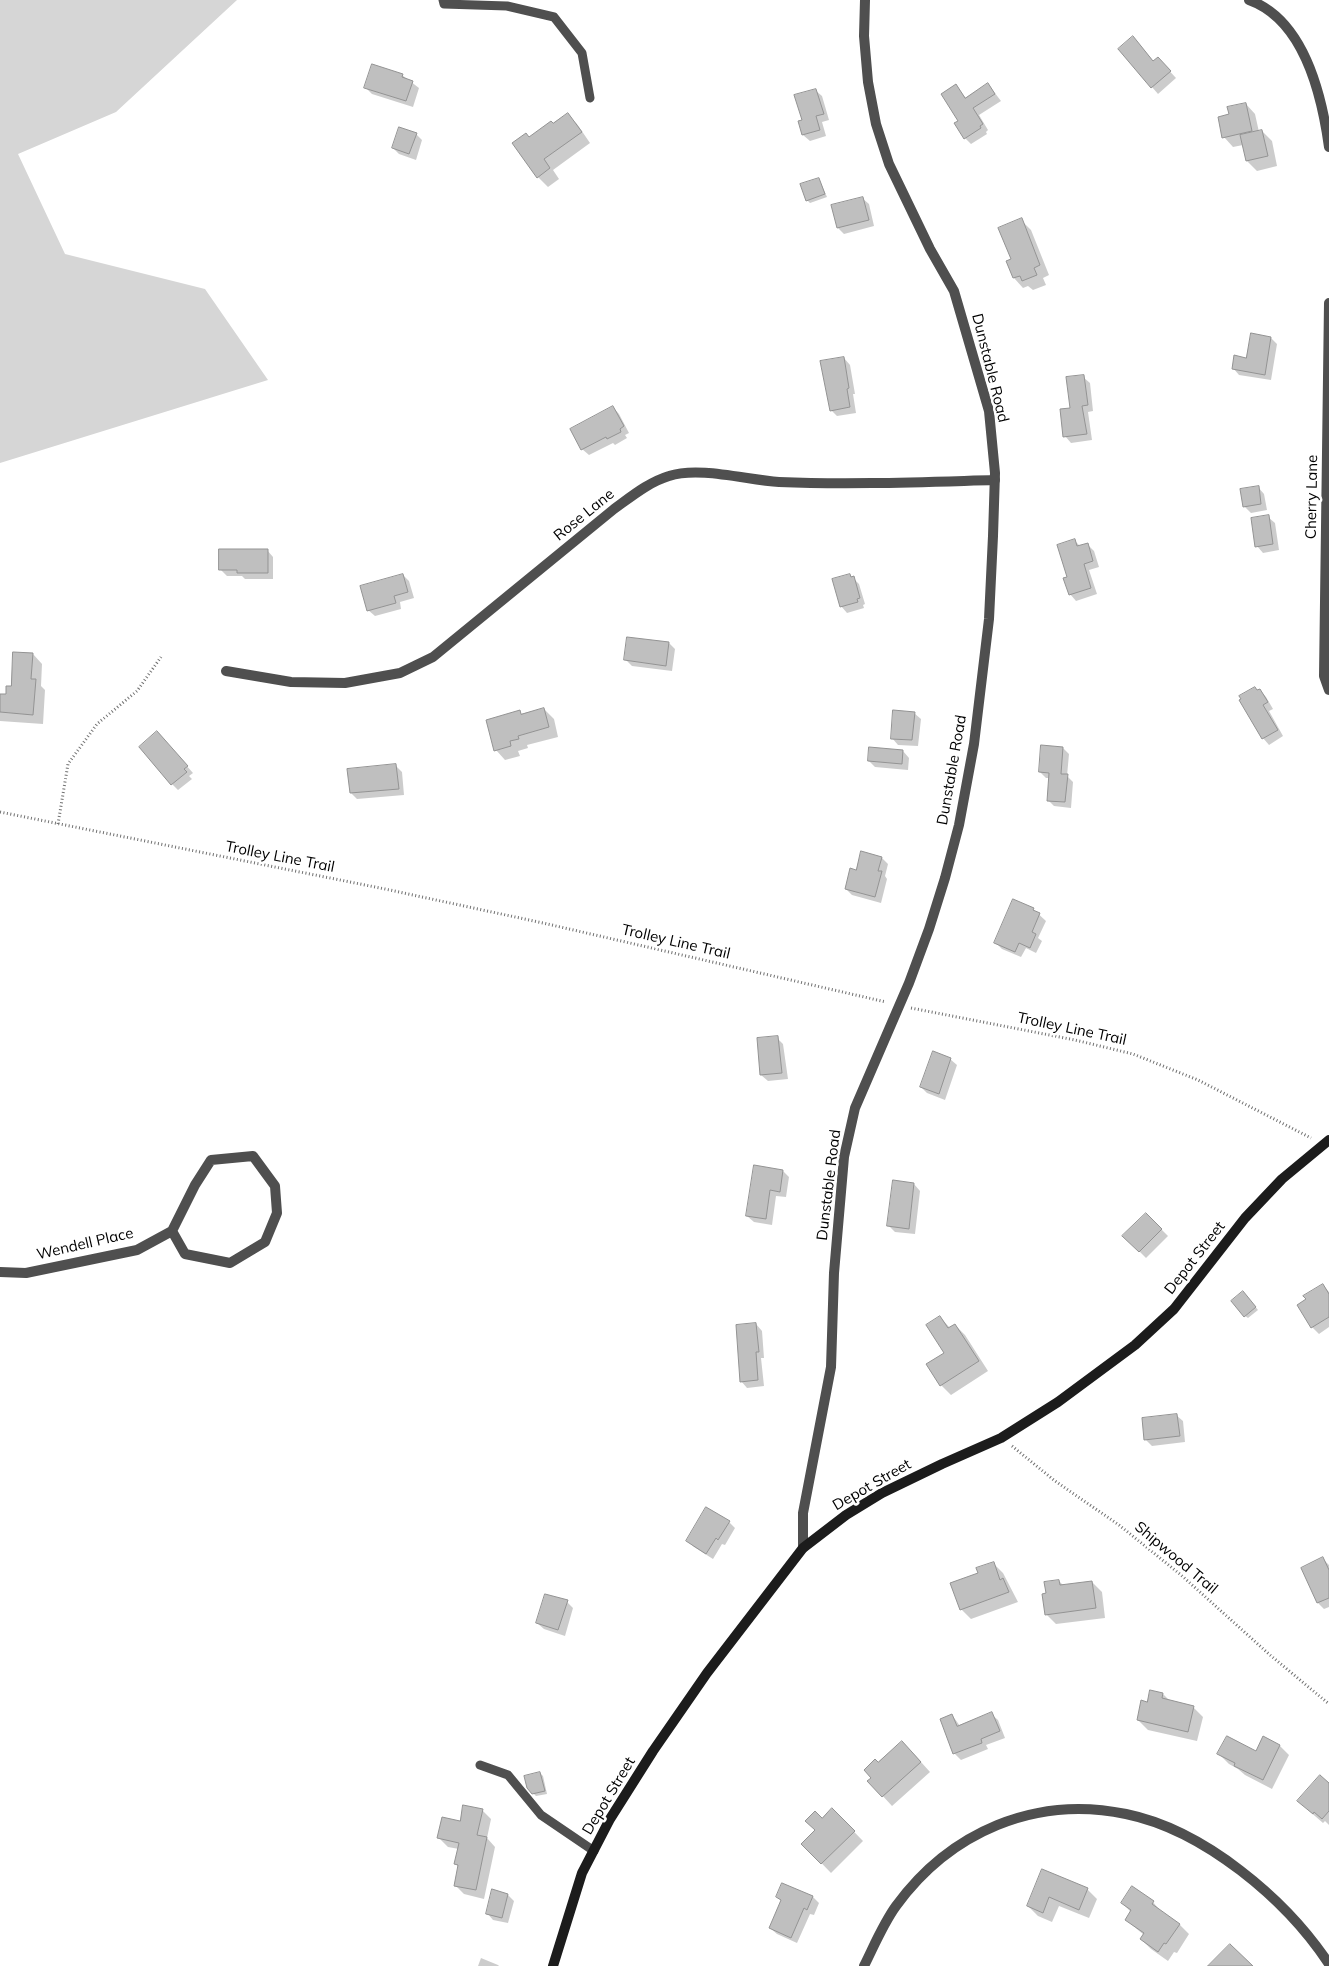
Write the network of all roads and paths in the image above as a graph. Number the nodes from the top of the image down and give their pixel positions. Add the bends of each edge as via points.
1 (443, 0) edge
2 (865, 0) edge
3 (1250, 0) edge
4 (590, 98) dead end
5 (1329, 147) edge
6 (1329, 303) edge
7 (1328, 475) edge
8 (995, 480) junction
9 (161, 657) dead end
10 (226, 671) dead end
11 (1329, 690) edge
12 (0, 812) edge
13 (58, 824) junction
14 (899, 1005) junction
15 (1326, 1142) edge
16 (172, 1231) junction
17 (0, 1272) edge
18 (1002, 1438) junction
19 (803, 1548) junction
20 (1329, 1704) edge
21 (480, 1765) dead end
22 (594, 1851) junction
23 (1329, 1964) edge
24 (553, 1966) edge
25 (864, 1966) edge

1 - 4 lane via 444,4 506,6 554,17 582,53
2 - 8 street, Dunstable Road via 868,82 876,124 889,164 930,250 954,291 988,412
3 - 5 street via 1274,14 1303,52 1321,98
6 - 7 street, Cherry Lane
7 - 11 street, Cherry Lane via 1324,676
8 - 10 street, Rose Lane via 876,484 777,482 695,473 670,475 645,486 614,509 432,657 400,672 346,683 291,682
8 - 14 street, Dunstable Road via 988,619 974,744 945,878
9 - 13 path via 137,691 97,724 68,764
12 - 13 path, Trolley Line Trail
13 - 14 path, Trolley Line Trail via 478,909
14 - 15 path, Trolley Line Trail via 1133,1054 1198,1080
14 - 19 street, Dunstable Road via 855,1108 844,1157 834,1273 831,1367 804,1514
15 - 18 main road, Depot Street via 1282,1179 1245,1218 1168,1315 1135,1345 1058,1402
16 - 16 street via 211,1160 253,1156 274,1186 277,1213 265,1242 230,1263 185,1254
16 - 17 street, Wendell Place via 138,1250 26,1273
18 - 19 main road, Depot Street via 882,1493 846,1515
18 - 20 path, Shipwood Trail via 1119,1525
19 - 22 main road, Depot Street via 664,1735 610,1819
21 - 22 lane via 508,1774 541,1815
22 - 24 main road, Depot Street via 582,1873
23 - 25 street via 1317,1945 1274,1898 1204,1846 1126,1814 1071,1810 1016,1818 966,1840 941,1858 918,1879 896,1907

